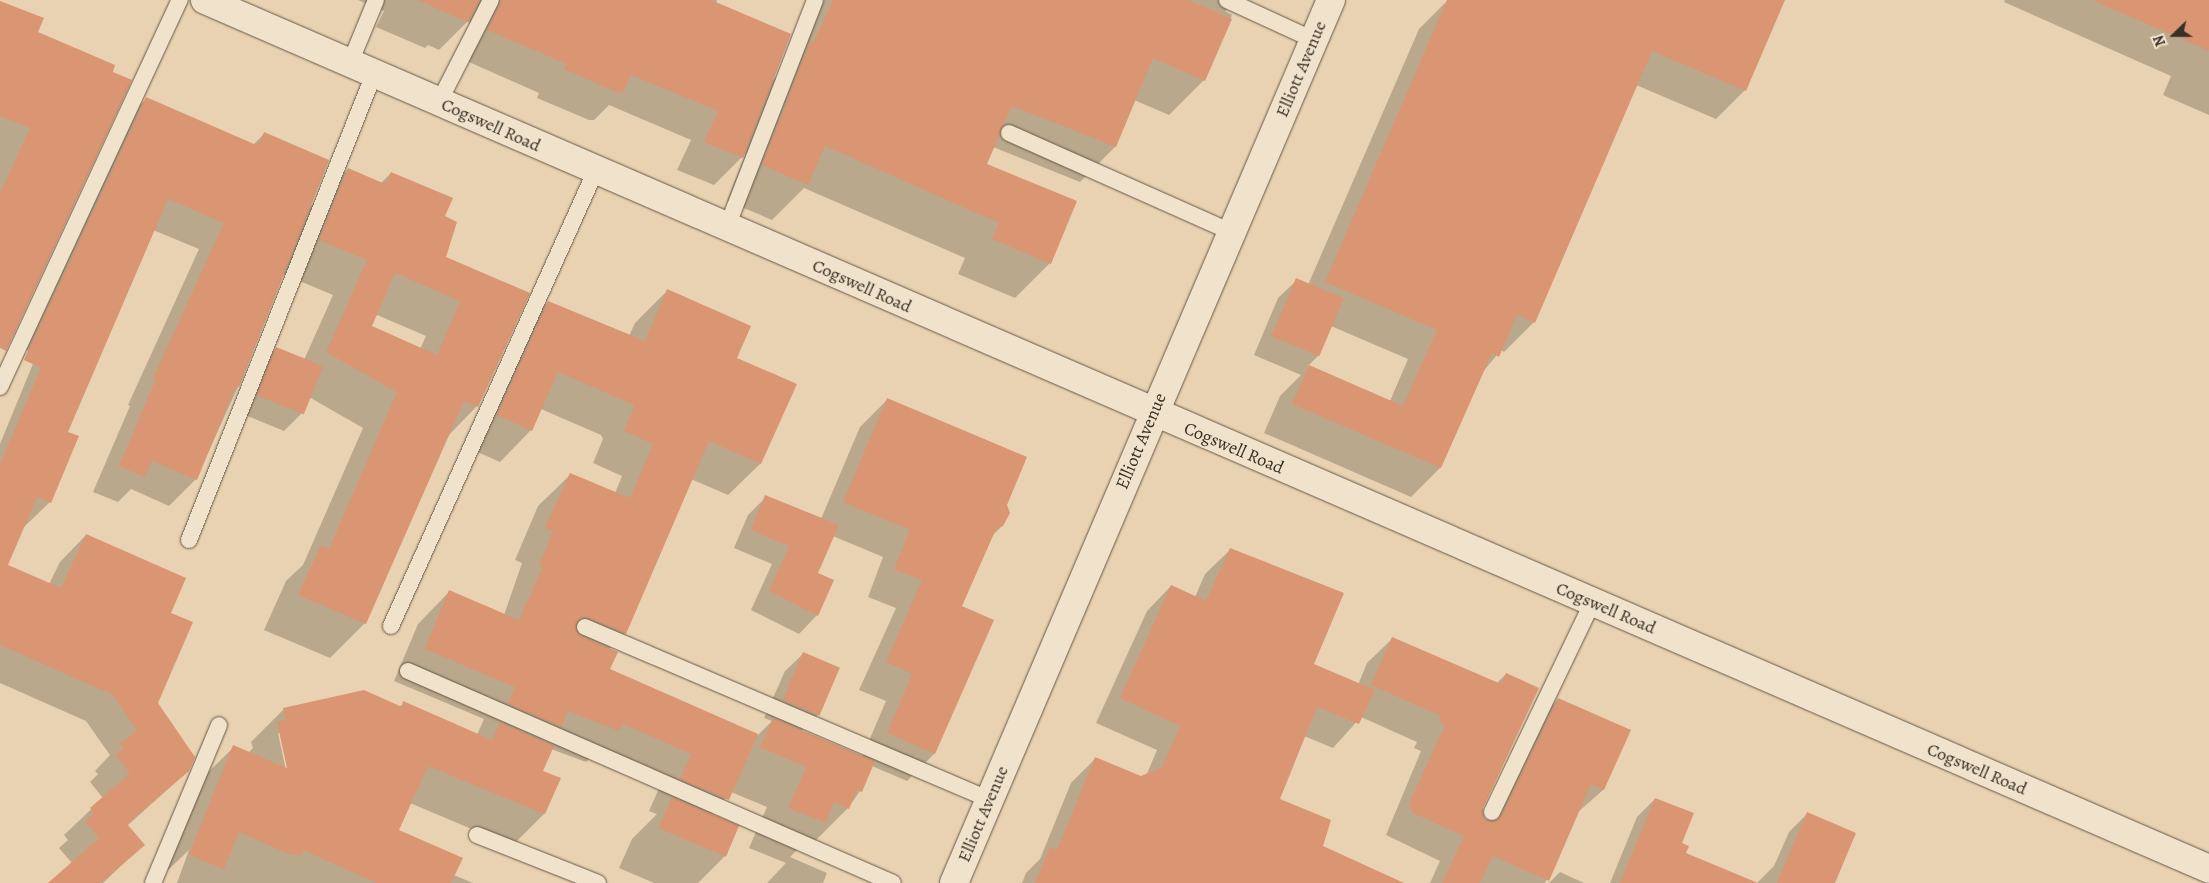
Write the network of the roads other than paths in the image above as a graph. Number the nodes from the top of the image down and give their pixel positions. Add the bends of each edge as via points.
1 (180, 0) edge
2 (205, 0) edge
3 (376, 0) edge
4 (491, 0) edge
5 (815, 0) edge
6 (1227, 0) edge
7 (1331, 0) edge
8 (237, 6) edge
9 (1314, 40) junction
10 (362, 69) junction
11 (439, 102) junction
12 (1009, 133) dead end
13 (596, 170) junction
14 (727, 228) junction
15 (1231, 232) junction
16 (0, 387) edge
17 (1153, 413) junction
18 (188, 540) dead end
19 (1592, 603) junction
20 (391, 626) dead end
21 (585, 627) dead end
22 (408, 671) dead end
23 (219, 725) dead end
24 (989, 799) junction
25 (1492, 812) dead end
26 (478, 835) dead end
27 (2209, 869) edge
28 (153, 883) edge
29 (598, 883) edge
30 (893, 883) edge
31 (954, 883) edge

1 - 16 lane
2 - 8 street, Cogswell Road
3 - 10 lane
4 - 11 lane
5 - 14 lane
6 - 9 lane
7 - 9 street, Elliott Avenue
8 - 10 street, Cogswell Road
9 - 15 street, Elliott Avenue
10 - 11 street, Cogswell Road
10 - 18 lane
11 - 13 street, Cogswell Road
12 - 15 lane
13 - 14 street, Cogswell Road
13 - 20 lane
14 - 17 street, Cogswell Road
15 - 17 street, Elliott Avenue
17 - 19 street, Cogswell Road
17 - 24 street, Elliott Avenue
19 - 25 lane
19 - 27 street, Cogswell Road
21 - 24 lane
22 - 30 lane
23 - 28 lane
24 - 31 street, Elliott Avenue
26 - 29 lane

